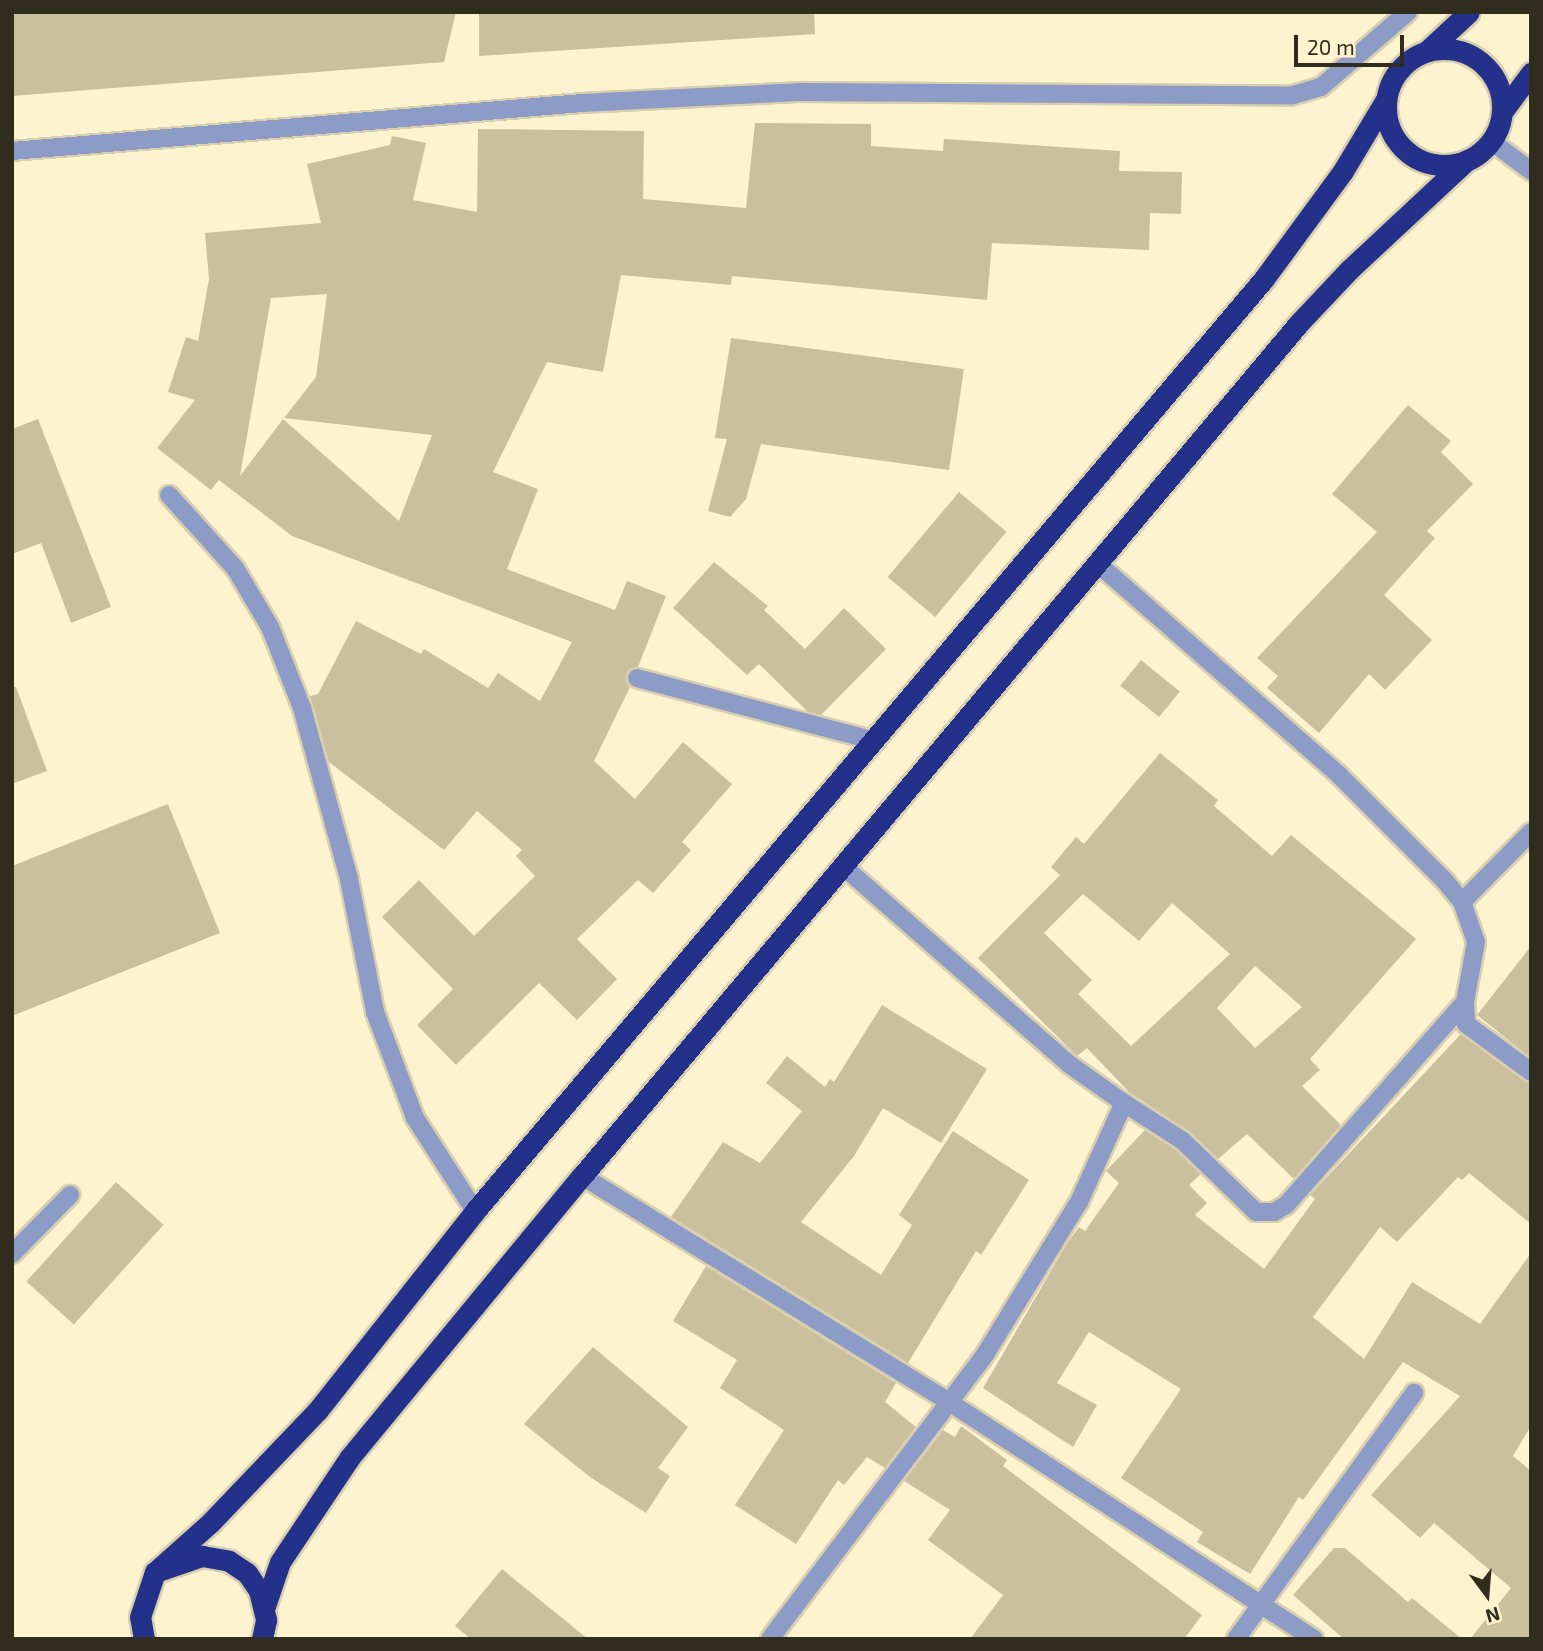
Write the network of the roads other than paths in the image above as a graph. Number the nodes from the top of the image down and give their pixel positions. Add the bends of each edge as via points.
1 (1408, 12) edge
2 (1469, 12) edge
3 (1427, 51) junction
4 (1531, 73) edge
5 (1385, 102) junction
6 (1502, 113) junction
7 (1491, 141) junction
8 (12, 151) edge
9 (1468, 160) junction
10 (1531, 170) edge
11 (169, 495) dead end
12 (1097, 563) junction
13 (637, 678) dead end
14 (871, 740) junction
15 (1531, 832) edge
16 (843, 866) junction
17 (1462, 902) junction
18 (1465, 1002) junction
19 (1531, 1072) edge
20 (1124, 1103) junction
21 (582, 1176) junction
22 (70, 1195) dead end
23 (475, 1211) junction
24 (12, 1254) edge
25 (1414, 1393) dead end
26 (949, 1402) junction
27 (155, 1572) junction
28 (1260, 1605) junction
29 (265, 1606) junction
30 (140, 1617) junction
31 (132, 1639) edge
32 (144, 1639) edge
33 (262, 1639) edge
34 (770, 1639) edge
35 (1236, 1639) edge
36 (1314, 1639) edge

1 - 8 street via 1321,87 1293,95 802,92 582,103
2 - 3 highway
3 - 5 highway via 1398,70
3 - 6 highway via 1455,50 1481,62 1501,93
4 - 6 highway
5 - 9 highway via 1392,135 1403,149 1434,164
5 - 14 highway via 1343,171 1263,280
6 - 7 highway
7 - 9 highway
7 - 10 street
9 - 12 highway via 1366,253 1299,323
11 - 23 street via 235,568 270,627 302,708 349,879 375,1012 415,1118
12 - 16 highway
12 - 17 street via 1339,775
13 - 14 street
14 - 23 highway
15 - 17 street
16 - 20 street via 1069,1064
16 - 21 highway
17 - 18 street via 1476,942
18 - 19 street via 1466,1024
18 - 20 street via 1286,1205 1274,1212 1256,1212 1183,1141
20 - 26 street via 1079,1202 986,1353
21 - 26 street
21 - 29 highway via 349,1457 280,1562
22 - 24 street
23 - 27 highway via 318,1410 210,1524
25 - 28 street
26 - 28 street
26 - 34 street
27 - 29 highway via 202,1556 229,1561 247,1573
27 - 30 highway
28 - 35 street
28 - 36 street
29 - 33 highway
30 - 31 highway
30 - 32 highway

